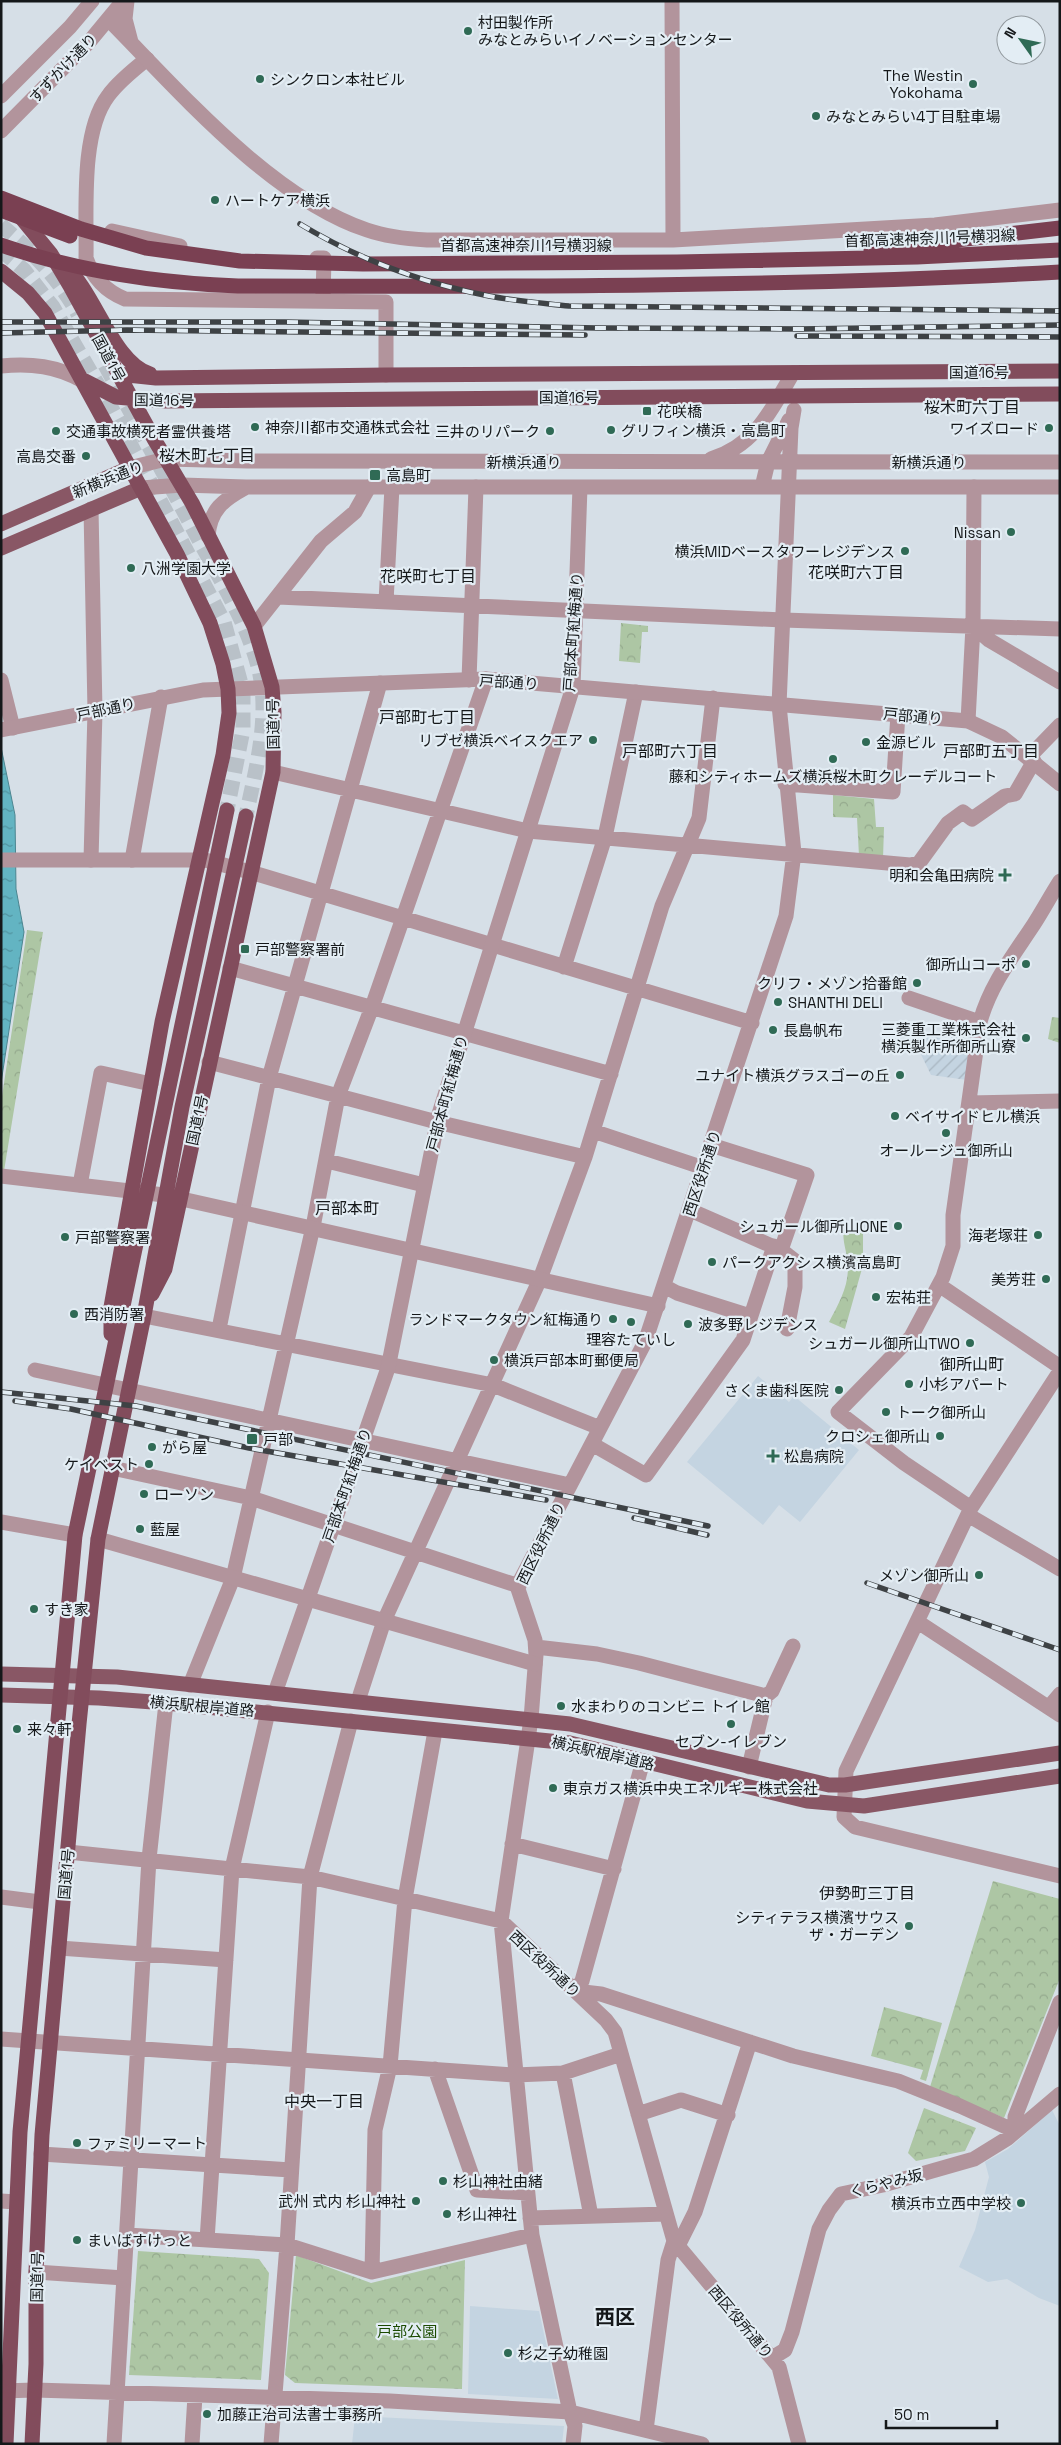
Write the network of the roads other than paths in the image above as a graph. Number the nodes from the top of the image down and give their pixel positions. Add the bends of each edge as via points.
1 (92, 1) edge
2 (123, 1) edge
3 (127, 1) edge
4 (672, 1) edge
5 (108, 20) junction
6 (132, 44) junction
7 (147, 59) junction
8 (1, 96) edge
9 (1, 131) edge
10 (1, 197) edge
11 (1, 210) edge
12 (1060, 210) edge
13 (86, 224) junction
14 (1060, 228) edge
15 (673, 240) junction
16 (1, 245) edge
17 (1060, 250) edge
18 (51, 254) junction
19 (785, 260) junction
20 (240, 261) junction
21 (1, 271) edge
22 (1060, 272) edge
23 (918, 280) junction
24 (1060, 282) edge
25 (323, 301) junction
26 (1, 366) edge
27 (1060, 371) edge
28 (794, 373) junction
29 (118, 374) junction
30 (386, 375) junction
31 (170, 378) junction
32 (83, 381) junction
33 (1060, 394) edge
34 (780, 395) junction
35 (803, 395) junction
36 (132, 400) junction
37 (794, 410) junction
38 (166, 460) junction
39 (700, 462) junction
40 (768, 462) junction
41 (789, 462) junction
42 (1060, 462) edge
43 (129, 468) junction
44 (182, 485) junction
45 (246, 487) junction
46 (370, 487) junction
47 (392, 487) junction
48 (476, 487) junction
49 (580, 487) junction
50 (762, 487) junction
51 (788, 487) junction
52 (974, 487) junction
53 (1060, 487) edge
54 (141, 488) junction
55 (92, 509) junction
56 (1, 524) edge
57 (208, 536) junction
58 (1, 548) edge
59 (278, 597) junction
60 (386, 602) junction
61 (471, 606) junction
62 (576, 611) junction
63 (783, 620) junction
64 (254, 626) junction
65 (972, 626) junction
66 (1060, 630) edge
67 (486, 679) junction
68 (1, 680) edge
69 (469, 680) junction
70 (1060, 682) edge
71 (380, 683) junction
72 (272, 687) junction
73 (573, 687) junction
74 (228, 689) junction
75 (636, 692) junction
76 (160, 697) junction
77 (713, 698) junction
78 (779, 705) junction
79 (95, 711) junction
80 (898, 714) junction
81 (968, 721) junction
82 (1060, 725) edge
83 (7, 729) edge
84 (1031, 759) junction
85 (273, 772) junction
86 (786, 784) junction
87 (1060, 784) edge
88 (350, 789) junction
89 (227, 810) tunnel mouth
90 (440, 810) junction
91 (246, 816) tunnel mouth
92 (528, 831) junction
93 (605, 838) junction
94 (688, 844) junction
95 (794, 853) junction
96 (1, 860) edge
97 (91, 860) junction
98 (132, 860) junction
99 (202, 861) junction
100 (247, 870) junction
101 (1060, 881) edge
102 (320, 893) junction
103 (402, 918) junction
104 (492, 944) junction
105 (564, 967) junction
106 (230, 968) junction
107 (295, 986) junction
108 (636, 988) junction
109 (909, 998) dead end
110 (372, 1006) junction
111 (980, 1022) junction
112 (752, 1023) junction
113 (464, 1033) junction
114 (209, 1062) junction
115 (611, 1074) junction
116 (269, 1078) junction
117 (151, 1084) junction
118 (338, 1096) junction
119 (1060, 1101) edge
120 (969, 1103) junction
121 (437, 1122) junction
122 (592, 1131) junction
123 (711, 1145) junction
124 (585, 1157) junction
125 (327, 1161) junction
126 (704, 1168) junction
127 (1, 1176) edge
128 (80, 1185) junction
129 (424, 1185) junction
130 (139, 1191) junction
131 (164, 1195) junction
132 (180, 1199) junction
133 (690, 1210) junction
134 (242, 1212) junction
135 (313, 1228) junction
136 (778, 1248) junction
137 (412, 1250) junction
138 (540, 1279) junction
139 (940, 1285) junction
140 (664, 1286) junction
141 (658, 1306) junction
142 (145, 1312) junction
143 (750, 1316) junction
144 (218, 1329) junction
145 (787, 1329) dead end
146 (286, 1345) junction
147 (388, 1365) junction
148 (35, 1370) dead end
149 (1059, 1372) edge
150 (494, 1385) junction
151 (106, 1386) junction
152 (128, 1391) junction
153 (269, 1422) junction
154 (600, 1428) junction
155 (362, 1442) junction
156 (592, 1444) junction
157 (458, 1461) junction
158 (112, 1468) junction
159 (570, 1486) junction
160 (251, 1498) junction
161 (970, 1511) junction
162 (1, 1522) edge
163 (333, 1525) junction
164 (75, 1535) junction
165 (98, 1539) junction
166 (416, 1552) junction
167 (1060, 1569) edge
168 (233, 1578) junction
169 (519, 1586) junction
170 (308, 1599) junction
171 (920, 1617) junction
172 (384, 1621) junction
173 (793, 1646) dead end
174 (536, 1647) junction
175 (535, 1664) junction
176 (1, 1674) edge
177 (61, 1674) junction
178 (84, 1675) junction
179 (190, 1684) junction
180 (274, 1693) junction
181 (1060, 1694) edge
182 (1, 1696) edge
183 (59, 1696) junction
184 (766, 1696) junction
185 (82, 1697) junction
186 (358, 1701) junction
187 (166, 1703) junction
188 (1054, 1711) edge
189 (268, 1712) junction
190 (531, 1720) junction
191 (351, 1721) junction
192 (435, 1730) junction
193 (528, 1739) junction
194 (1060, 1753) edge
195 (643, 1762) junction
196 (749, 1767) junction
197 (1060, 1776) edge
198 (845, 1785) junction
199 (843, 1806) junction
200 (512, 1844) junction
201 (68, 1852) junction
202 (149, 1859) junction
203 (232, 1869) junction
204 (614, 1869) junction
205 (1060, 1876) edge
206 (310, 1877) junction
207 (1, 1897) edge
208 (404, 1899) junction
209 (40, 1902) junction
210 (501, 1922) junction
211 (59, 1948) junction
212 (144, 1954) junction
213 (226, 1960) junction
214 (575, 1991) junction
215 (1060, 2002) edge
216 (1, 2039) edge
217 (28, 2040) junction
218 (50, 2042) junction
219 (750, 2042) junction
220 (138, 2048) junction
221 (220, 2053) junction
222 (621, 2054) junction
223 (298, 2059) junction
224 (390, 2066) junction
225 (435, 2069) junction
226 (562, 2073) junction
227 (515, 2075) junction
228 (1058, 2099) edge
229 (638, 2114) junction
230 (728, 2115) junction
231 (1015, 2131) junction
232 (41, 2154) junction
233 (132, 2160) junction
234 (212, 2166) junction
235 (291, 2170) junction
236 (527, 2193) junction
237 (8, 2201) edge
238 (666, 2214) junction
239 (592, 2216) junction
240 (530, 2218) junction
241 (127, 2235) junction
242 (532, 2235) junction
243 (207, 2240) junction
244 (676, 2243) junction
245 (287, 2245) junction
246 (36, 2272) junction
247 (372, 2272) junction
248 (124, 2278) junction
249 (772, 2358) junction
250 (5, 2374) edge
251 (35, 2390) junction
252 (117, 2394) junction
253 (5, 2396) edge
254 (195, 2396) junction
255 (274, 2398) junction
256 (570, 2412) junction
257 (648, 2435) edge
258 (6, 2444) edge
259 (32, 2444) edge
260 (114, 2444) edge
261 (192, 2444) edge
262 (270, 2444) edge
263 (573, 2444) edge
264 (702, 2444) edge
265 (799, 2444) edge

1 - 8 street, すずかけ通り
2 - 5 street, すずかけ通り
3 - 6 street via 125,19
4 - 15 street
5 - 6 street
5 - 9 street, すずかけ通り
6 - 7 street
7 - 13 street via 106,97 90,132
7 - 15 street via 255,162 312,203 367,230 427,240
10 - 18 highway, 国道1号 via 12,205
10 - 20 highway, 首都高速神奈川1号横羽線 via 82,229 136,245
11 - 20 highway via 83,240 122,250 177,260
12 - 15 street via 934,226
13 - 25 street via 195,249 324,258
13 - 25 street via 86,258 91,273 105,289 125,299
14 - 19 highway
16 - 23 highway via 98,273 199,285
17 - 19 highway, 首都高速神奈川1号横羽線
18 - 29 highway, 国道1号
18 - 31 highway via 80,282 126,360 141,372
19 - 20 highway, 首都高速神奈川1号横羽線 via 362,264
21 - 32 highway, 国道1号 via 28,293 45,314
22 - 23 highway
23 - 24 highway
25 - 30 street via 386,302
26 - 32 street via 54,368
27 - 28 highway, 国道16号
28 - 30 highway, 国道16号
28 - 34 street
29 - 31 highway, 国道16号
29 - 36 highway, 国道1号
30 - 31 highway, 国道16号
32 - 36 highway, 国道16号 via 116,397
32 - 43 highway, 国道1号
33 - 35 highway, 国道16号
34 - 35 highway, 国道16号
34 - 36 highway, 国道16号
34 - 39 street via 749,440 736,449
35 - 37 street
36 - 38 highway, 国道1号
37 - 40 street
37 - 41 street, 西区役所通り
38 - 39 street, 新横浜通り
38 - 43 street, 新横浜通り
38 - 44 highway, 国道1号
39 - 40 street, 新横浜通り
40 - 41 street, 新横浜通り
40 - 50 street
41 - 42 street, 新横浜通り
41 - 51 street, 西区役所通り
43 - 54 highway, 国道1号
43 - 56 main road, 新横浜通り
44 - 45 street, 新横浜通り
44 - 54 street, 新横浜通り
44 - 57 highway, 国道1号
45 - 46 street, 新横浜通り
45 - 57 street via 228,497 213,513
46 - 47 street, 新横浜通り
46 - 59 street via 355,512 321,541
47 - 48 street, 新横浜通り
47 - 60 street
48 - 49 street, 新横浜通り
48 - 61 street
49 - 50 street, 新横浜通り
49 - 62 street, 戸部本町紅梅通り
50 - 51 street, 新横浜通り
51 - 52 street, 新横浜通り
51 - 63 street, 西区役所通り
52 - 53 street, 新横浜通り
52 - 65 street
54 - 55 main road, 新横浜通り
54 - 74 highway, 国道1号 via 210,623
55 - 58 main road, 新横浜通り
55 - 79 street
57 - 64 highway, 国道1号
59 - 60 street
59 - 64 street
60 - 61 street
61 - 62 street
61 - 69 street
62 - 63 street
62 - 73 street, 戸部本町紅梅通り
63 - 65 street
63 - 78 street, 西区役所通り
64 - 72 highway, 国道1号
65 - 66 street
65 - 70 street via 989,640
65 - 81 street
67 - 69 street, 戸部通り
67 - 73 street, 戸部通り
67 - 90 street
68 - 83 street
69 - 71 street, 戸部通り
71 - 72 street, 戸部通り
71 - 88 street
72 - 74 street, 戸部通り
72 - 85 highway, 国道1号
73 - 75 street, 戸部通り
73 - 92 street, 戸部本町紅梅通り
74 - 76 street, 戸部通り
74 - 99 highway, 国道1号 via 229,713 223,755
75 - 77 street, 戸部通り
75 - 93 street
76 - 79 street, 戸部通り
76 - 98 street
77 - 78 street, 戸部通り
77 - 94 street via 703,798
78 - 80 street, 戸部通り
78 - 86 street, 西区役所通り
79 - 83 street, 戸部通り
79 - 97 street
80 - 81 street, 戸部通り
80 - 86 street via 893,792
81 - 84 street, 戸部通り via 1002,737
82 - 84 street
84 - 87 street, 戸部通り
84 - 95 street via 1015,794 1005,796 972,819 963,812 948,823 918,863 910,865
85 - 88 street
85 - 100 highway, 国道1号
86 - 95 street, 西区役所通り
88 - 90 street
88 - 102 street
89 - 130 highway, 国道1号
90 - 92 street
90 - 103 street
91 - 131 highway, 国道1号
92 - 93 street
92 - 104 street, 戸部本町紅梅通り
93 - 94 street
93 - 105 street
94 - 95 street
94 - 108 street via 662,906
95 - 112 street, 西区役所通り via 786,916
96 - 97 street
97 - 98 street
98 - 99 street
99 - 100 street
99 - 117 highway, 国道1号
100 - 102 street
100 - 106 highway, 国道1号
101 - 111 street via 992,988
102 - 103 street
102 - 107 street
103 - 104 street
103 - 110 street
104 - 105 street
104 - 113 street, 戸部本町紅梅通り
105 - 108 street
106 - 107 street
106 - 114 highway, 国道1号
107 - 110 street
107 - 116 street
108 - 112 street
108 - 115 street
109 - 111 street
110 - 113 street
110 - 118 street
111 - 120 street
112 - 123 street, 西区役所通り
113 - 115 street
113 - 121 street, 戸部本町紅梅通り
114 - 116 street
114 - 132 highway, 国道1号
115 - 122 street
116 - 118 street
116 - 134 street
117 - 128 street via 101,1073
117 - 130 highway, 国道1号
118 - 121 street
118 - 125 street
119 - 120 street
120 - 139 street via 953,1215 953,1246
121 - 124 street
121 - 129 street, 戸部本町紅梅通り
122 - 124 street
122 - 126 street
123 - 126 street, 西区役所通り
123 - 136 street via 807,1175
124 - 138 street
125 - 129 street
125 - 135 street
126 - 133 street, 西区役所通り
127 - 128 street
128 - 130 street
129 - 137 street, 戸部本町紅梅通り
130 - 131 street
130 - 151 highway, 国道1号 via 110,1307 111,1363
131 - 132 street
131 - 142 highway, 国道1号
132 - 134 street
132 - 142 highway, 国道1号 via 165,1269
133 - 136 street
133 - 140 street, 西区役所通り
134 - 135 street
134 - 144 street
135 - 137 street
135 - 146 street
136 - 143 street
136 - 145 street via 795,1261 796,1287
137 - 138 street
137 - 147 street, 戸部本町紅梅通り
138 - 141 street
138 - 150 street
139 - 149 street
139 - 161 street via 911,1337 838,1412
140 - 141 street, 西区役所通り
140 - 143 street via 676,1293
141 - 154 street, 西区役所通り via 645,1342
142 - 144 street
142 - 152 highway, 国道1号
143 - 156 street via 743,1340 646,1475
144 - 146 street
146 - 147 street
146 - 153 street
147 - 150 street
147 - 155 street, 戸部本町紅梅通り
148 - 151 street
149 - 161 street
150 - 154 street
150 - 157 street
151 - 152 street
151 - 164 highway, 国道1号
152 - 153 street
152 - 158 highway, 国道1号
153 - 155 street
153 - 160 street
154 - 156 street, 西区役所通り
155 - 157 street
155 - 163 street, 戸部本町紅梅通り
156 - 159 street, 西区役所通り
157 - 159 street
157 - 166 street
158 - 160 street
158 - 165 highway, 国道1号
159 - 169 street, 西区役所通り
160 - 163 street
160 - 168 street
161 - 167 street
161 - 171 street
162 - 164 street
163 - 166 street
163 - 170 street, 戸部本町紅梅通り
164 - 177 highway, 国道1号
165 - 168 street
165 - 178 highway, 国道1号
166 - 169 street
166 - 172 street
168 - 170 street
168 - 179 street
169 - 174 street, 西区役所通り
170 - 172 street
170 - 180 street, 戸部本町紅梅通り
171 - 188 street
171 - 198 street via 846,1771
172 - 175 street
172 - 186 street
173 - 184 street via 772,1691
174 - 175 street, 西区役所通り
174 - 184 street via 640,1663
175 - 190 street, 西区役所通り
176 - 177 main road, 横浜駅根岸道路
177 - 178 main road, 横浜駅根岸道路
177 - 183 highway, 国道1号
178 - 179 main road, 横浜駅根岸道路
178 - 185 highway, 国道1号
179 - 180 main road, 横浜駅根岸道路
180 - 186 main road, 横浜駅根岸道路
181 - 188 street
182 - 183 main road, 横浜駅根岸道路
183 - 185 main road, 横浜駅根岸道路
183 - 209 highway, 国道1号
184 - 196 street
185 - 187 main road, 横浜駅根岸道路
185 - 201 highway, 国道1号
186 - 190 main road, 横浜駅根岸道路
187 - 189 main road, 横浜駅根岸道路
187 - 202 street
189 - 191 main road, 横浜駅根岸道路
189 - 203 street
190 - 193 street, 西区役所通り
190 - 196 main road, 横浜駅根岸道路 via 570,1724
191 - 192 main road, 横浜駅根岸道路
191 - 206 street
192 - 193 main road, 横浜駅根岸道路
192 - 208 street
193 - 195 main road, 横浜駅根岸道路 via 570,1743
193 - 200 street, 西区役所通り
194 - 198 main road, 横浜駅根岸道路
195 - 199 main road, 横浜駅根岸道路 via 807,1801
195 - 204 street
196 - 198 main road, 横浜駅根岸道路 via 814,1783
197 - 199 main road, 横浜駅根岸道路 via 864,1806
198 - 199 street
199 - 205 street via 844,1817 855,1827
200 - 204 street
200 - 210 street, 西区役所通り
201 - 202 street
201 - 211 highway, 国道1号
202 - 203 street
202 - 212 street
203 - 206 street
203 - 213 street
204 - 214 street via 582,1981
206 - 208 street
206 - 223 street
207 - 209 street
208 - 210 street
208 - 224 street
209 - 217 highway, 国道1号
210 - 214 street, 西区役所通り
210 - 227 street
211 - 212 street
211 - 218 highway, 国道1号
212 - 213 street
212 - 220 street
213 - 221 street
214 - 219 street via 601,1994
214 - 222 street, 西区役所通り via 615,2032
215 - 231 street via 1014,2117
216 - 217 street
217 - 218 street
217 - 237 highway, 国道1号
218 - 220 street
218 - 232 highway, 国道1号
219 - 230 street
219 - 231 street via 898,2082
220 - 221 street
220 - 233 street
221 - 223 street
221 - 234 street
222 - 226 street
222 - 229 street, 西区役所通り
223 - 224 street
223 - 235 street
224 - 225 street
224 - 247 street via 375,2130
225 - 227 street
225 - 236 street via 477,2190
226 - 227 street
226 - 239 street
227 - 236 street
228 - 231 street, くらやみ坂
229 - 230 street via 681,2100
229 - 238 street, 西区役所通り
230 - 244 street via 695,2212
231 - 249 street, くらやみ坂 via 994,2148 974,2158 841,2194 819,2229 785,2350
232 - 233 street
232 - 246 highway, 国道1号
233 - 234 street
233 - 241 street
234 - 235 street
234 - 243 street
235 - 245 street
236 - 240 street
237 - 250 highway, 国道1号
238 - 239 street
238 - 244 street, 西区役所通り
239 - 240 street
240 - 242 street
241 - 243 street
241 - 248 street
242 - 247 street
242 - 256 street
243 - 245 street
244 - 249 street, 西区役所通り
244 - 257 street via 668,2260
245 - 247 street
245 - 255 street
246 - 248 street
246 - 251 highway, 国道1号
248 - 252 street
249 - 265 street, 西区役所通り via 779,2367
250 - 253 highway, 国道1号
251 - 252 street
251 - 253 street
251 - 259 highway, 国道1号
252 - 254 street
252 - 260 street
253 - 258 highway, 国道1号
254 - 255 street
254 - 261 street
255 - 256 street
255 - 262 street
256 - 257 street
256 - 263 street via 576,2426
257 - 264 street

